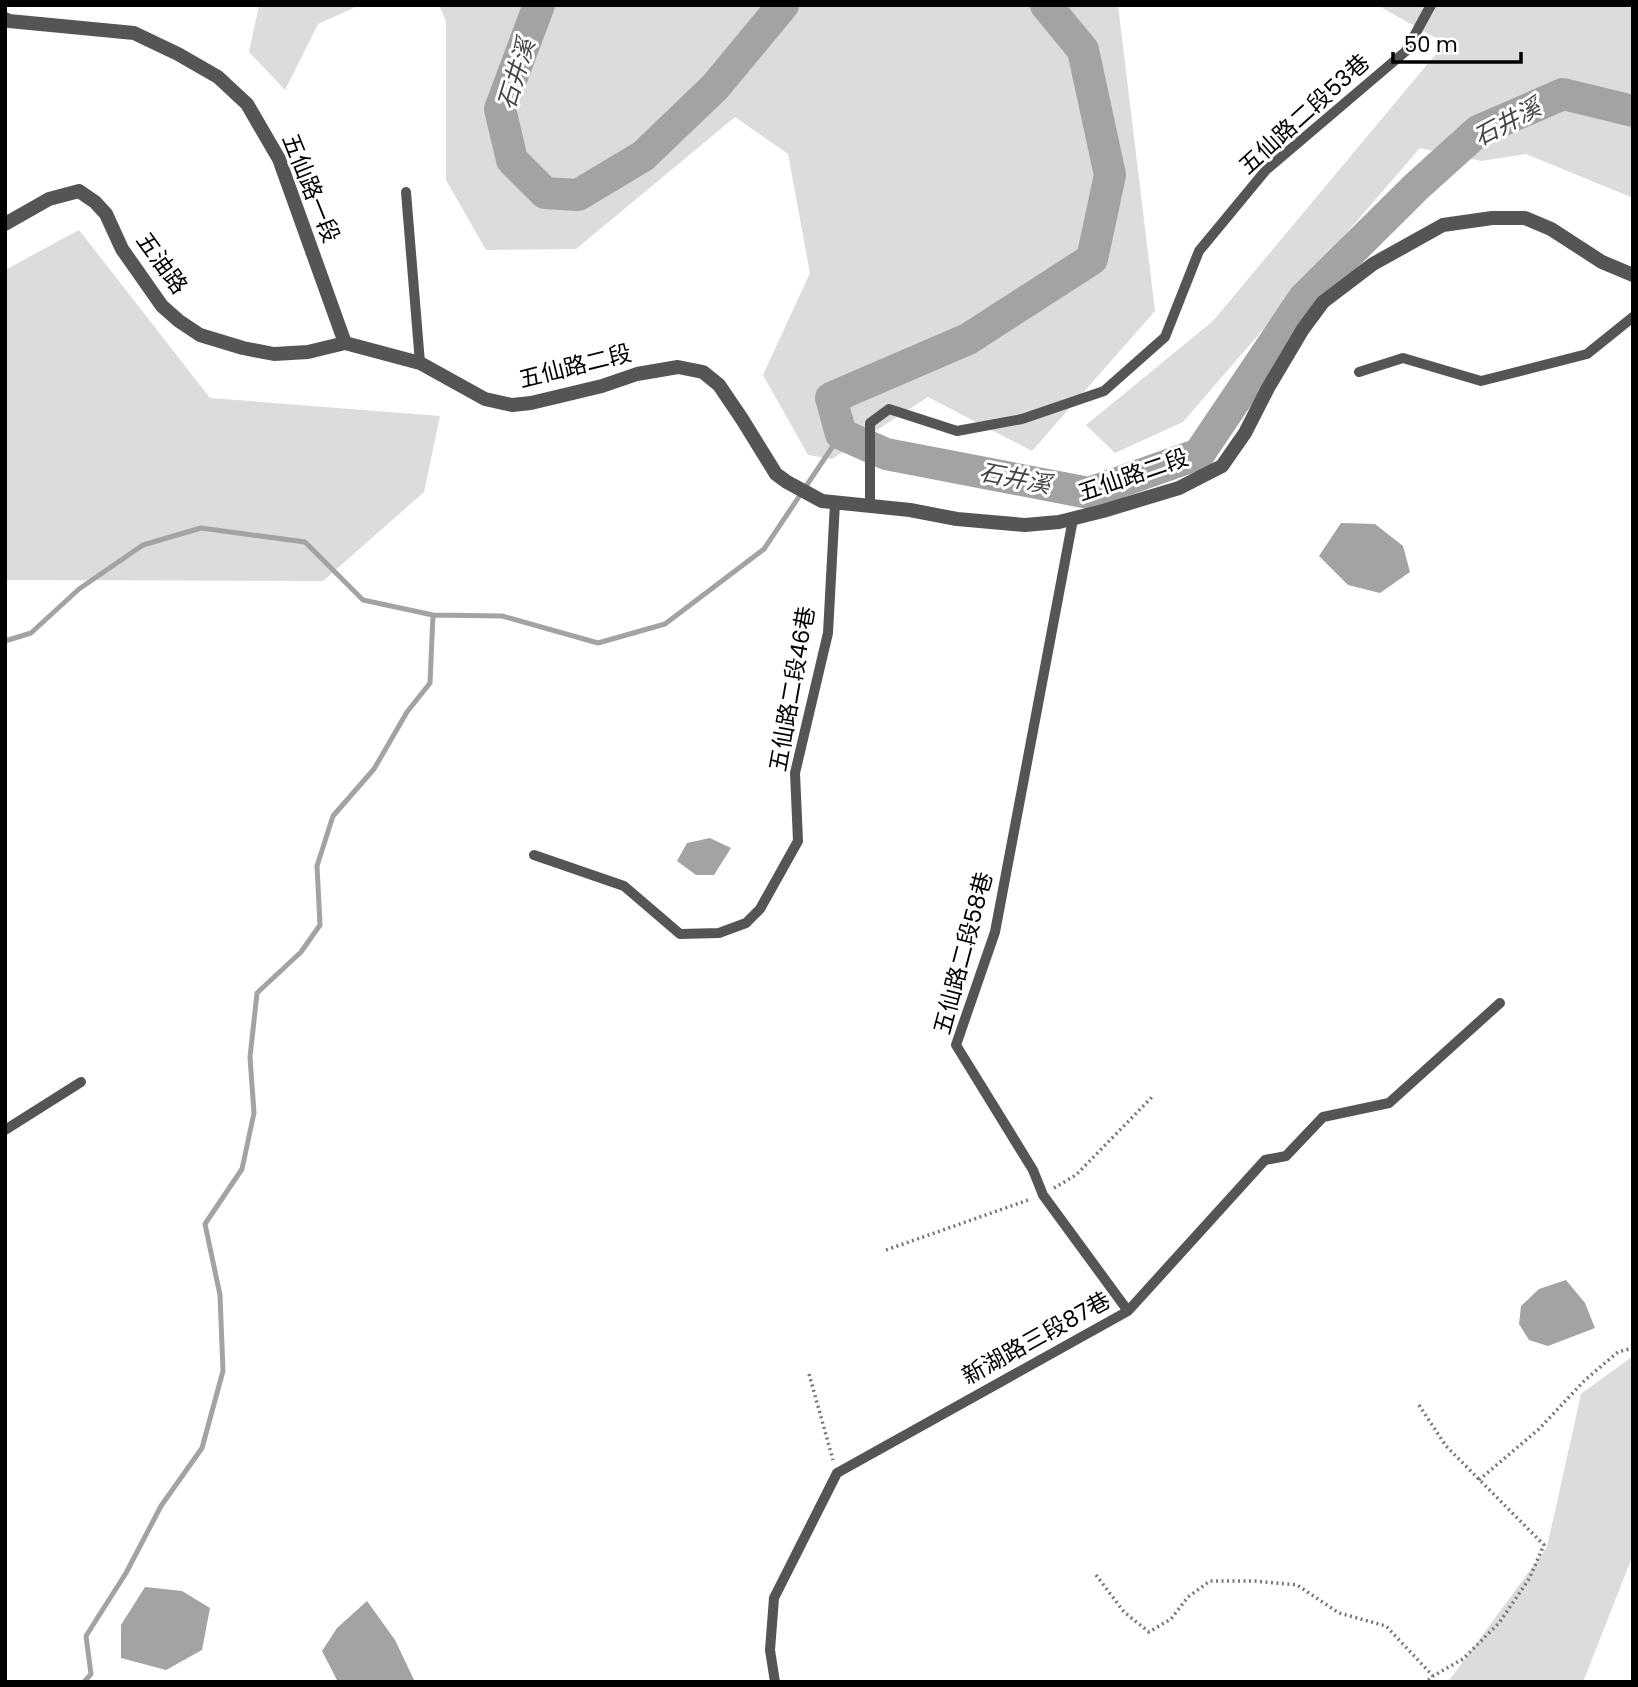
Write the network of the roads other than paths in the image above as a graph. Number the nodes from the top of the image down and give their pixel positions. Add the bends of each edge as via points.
1 (1431, 5) edge
2 (5, 19) edge
3 (406, 192) dead end
4 (5, 224) edge
5 (1633, 275) edge
6 (1633, 317) edge
7 (345, 343) junction
8 (420, 363) junction
9 (1359, 372) dead end
10 (829, 502) junction
11 (870, 506) junction
12 (1073, 519) junction
13 (534, 855) dead end
14 (1500, 1003) dead end
15 (81, 1082) dead end
16 (5, 1130) edge
17 (1128, 1311) junction
18 (775, 1682) edge

1 - 11 lane, 五仙路二段53巷 via 1406,51 1266,170 1199,251 1165,337 1104,391 1022,419 957,431 889,409 870,423
2 - 7 street, 五仙路一段 via 134,33 218,77 247,104 279,159
3 - 8 lane
4 - 7 street, 五油路 via 49,199 79,191 106,214 122,249 162,306 200,335 274,354
5 - 12 street, 五仙路二段 via 1525,218 1443,225 1373,264 1323,302 1222,466 1179,488
6 - 9 lane via 1587,354 1481,381 1404,358
7 - 8 street, 五仙路二段
8 - 10 street, 五仙路二段 via 485,399 512,405 636,374 678,367 703,372 719,385 776,474
10 - 11 street, 五仙路二段
10 - 13 lane, 五仙路二段46巷 via 828,633 795,773 798,841 760,909 746,923 719,933 680,934 624,886
11 - 12 street, 五仙路二段 via 1025,525
12 - 17 lane, 五仙路二段58巷 via 995,932 956,1045 1033,1170 1043,1195
14 - 17 lane, 新湖路三段87巷 via 1389,1104 1322,1117 1286,1156 1265,1160
15 - 16 lane
17 - 18 lane, 新湖路三段87巷 via 837,1473 774,1598 770,1650

